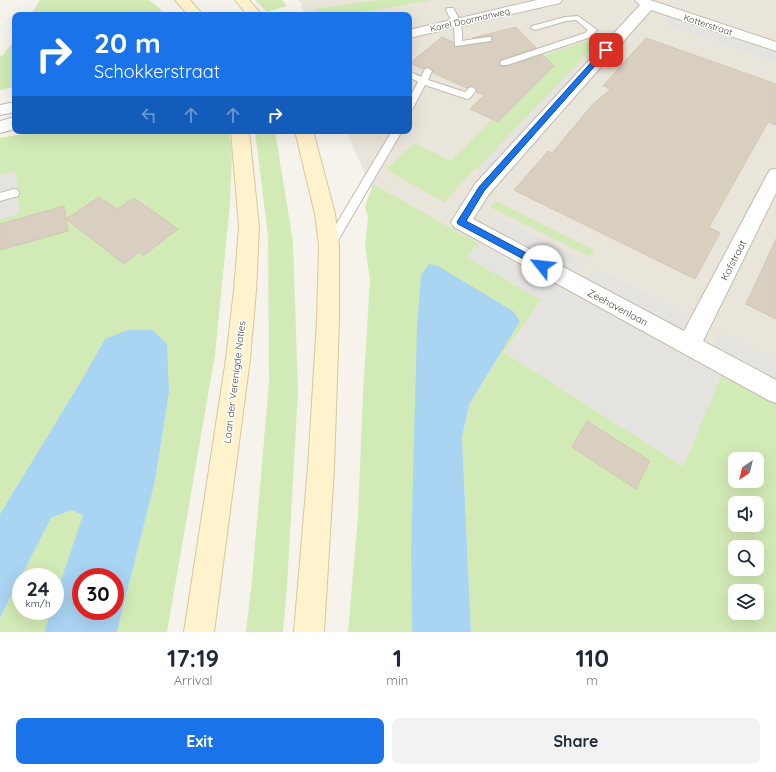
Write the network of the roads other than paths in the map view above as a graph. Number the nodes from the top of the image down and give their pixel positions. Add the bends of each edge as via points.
1 (242, 0) edge
2 (555, 0) edge
3 (645, 2) edge
4 (465, 7) dead end
5 (443, 11) joint
6 (252, 12) edge
7 (458, 22) junction
8 (535, 28) dead end
9 (412, 33) edge
10 (488, 39) dead end
11 (776, 47) edge
12 (504, 63) dead end
13 (428, 71) dead end
14 (412, 76) edge
15 (423, 81) junction
16 (472, 90) dead end
17 (412, 102) edge
18 (12, 108) edge
19 (0, 110) edge
20 (12, 124) edge
21 (0, 127) edge
22 (240, 134) edge
23 (305, 134) edge
24 (395, 134) edge
25 (776, 175) edge
26 (14, 193) dead end
27 (0, 197) edge
28 (329, 246) junction
29 (689, 345) junction
30 (776, 392) edge
31 (199, 632) edge
32 (309, 632) edge

1 - 6 main road
2 - 7 street, Karel Doormanweg
3 - 11 street, Kotterstraat
3 - 29 street, Zeehavenlaan via 482,189 461,222
4 - 5 street, Karel Doormanweg
5 - 7 lane
7 - 9 street, Karel Doormanweg
7 - 10 lane via 458,44
8 - 12 lane via 578,18 593,30 588,35
13 - 15 lane
14 - 15 lane
15 - 16 lane via 467,96
15 - 17 lane
18 - 19 street
20 - 21 street
22 - 31 main road, Laan der Verenigde Naties via 249,227 245,290 238,359
23 - 28 main road via 325,214
24 - 28 lane
25 - 29 street, Kofstraat
26 - 27 lane
28 - 32 main road via 321,467
29 - 30 street, Zeehavenlaan

